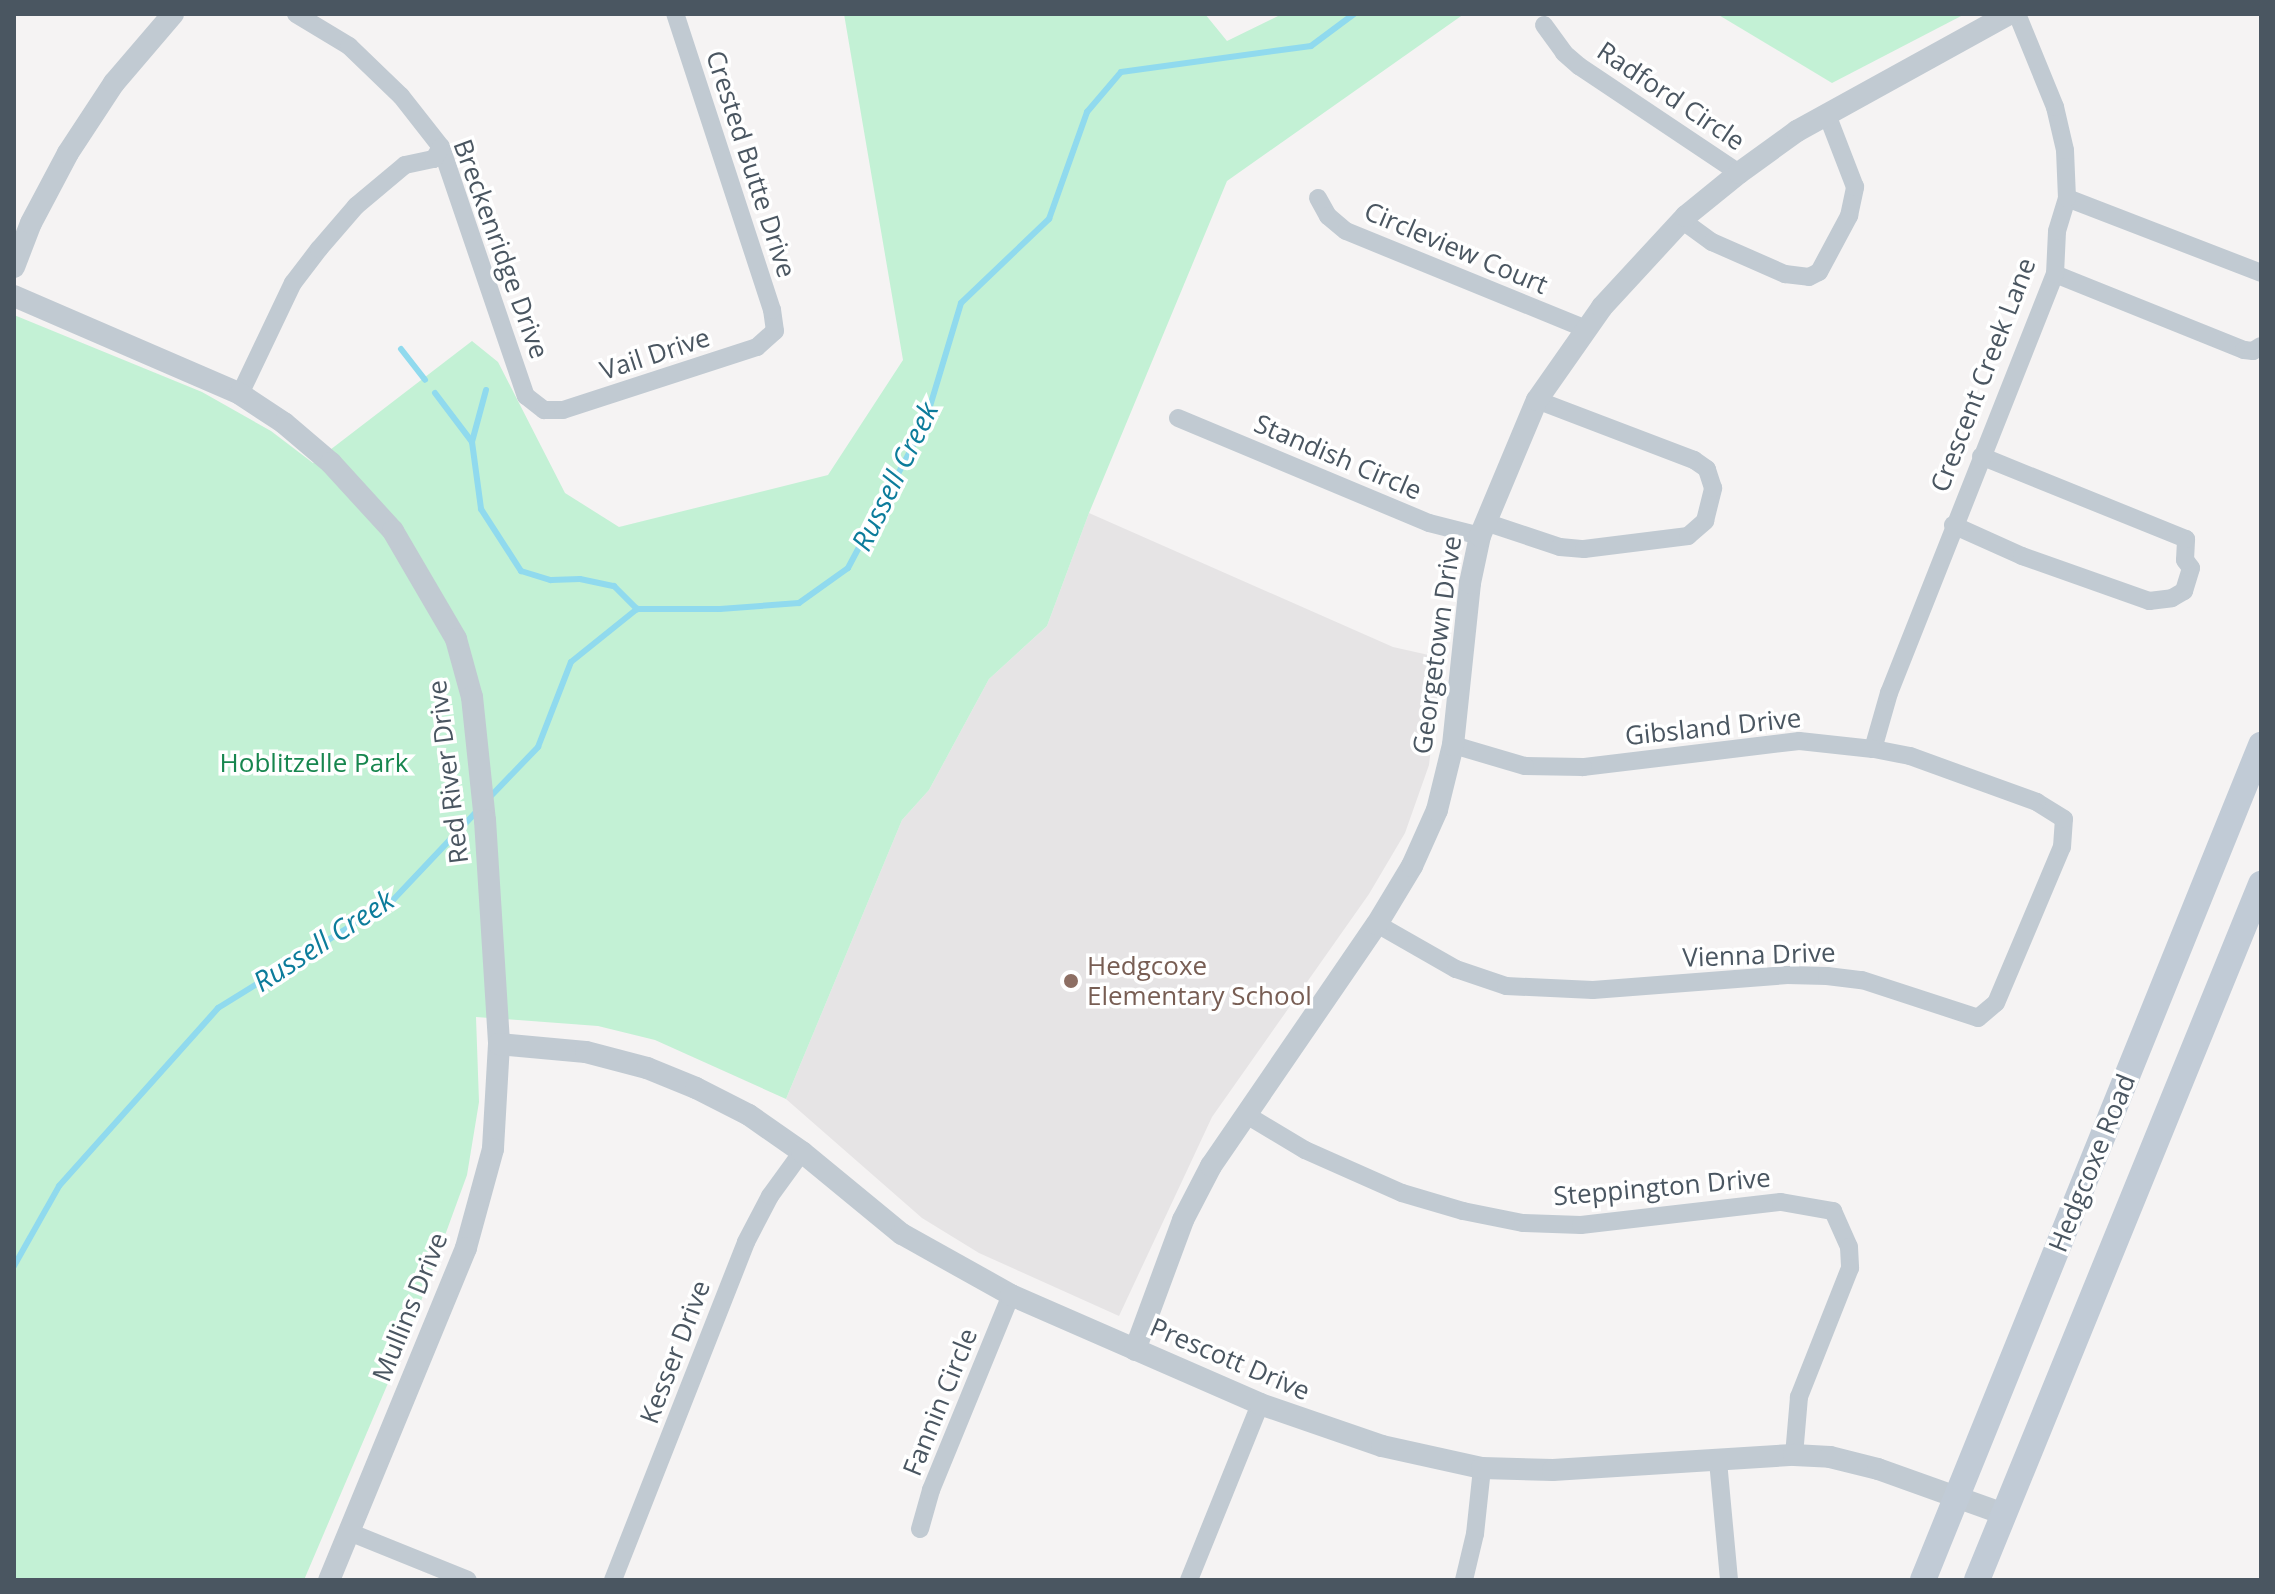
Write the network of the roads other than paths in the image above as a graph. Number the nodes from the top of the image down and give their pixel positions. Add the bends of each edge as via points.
1 (173, 14) edge
2 (296, 14) edge
3 (675, 14) edge
4 (2009, 14) edge
5 (2017, 14) edge
6 (1544, 25) dead end
7 (1828, 117) junction
8 (441, 147) junction
9 (1739, 173) junction
10 (1318, 198) dead end
11 (2067, 198) junction
12 (1683, 221) junction
13 (14, 267) edge
14 (2261, 273) edge
15 (2055, 274) junction
16 (14, 296) edge
17 (1586, 329) junction
18 (775, 331) joint
19 (2261, 346) edge
20 (240, 394) junction
21 (1537, 400) junction
22 (544, 410) joint
23 (1178, 418) dead end
24 (1981, 456) junction
25 (1953, 525) junction
26 (1482, 529) junction
27 (1453, 745) junction
28 (2261, 745) edge
29 (1873, 749) junction
30 (2064, 819) joint
31 (2261, 884) edge
32 (1377, 924) junction
33 (499, 1044) junction
34 (1245, 1114) junction
35 (802, 1152) junction
36 (1011, 1295) junction
37 (1135, 1350) junction
38 (1260, 1404) junction
39 (1794, 1455) junction
40 (1718, 1461) junction
41 (1482, 1468) junction
42 (1957, 1497) junction
43 (2004, 1514) junction
44 (920, 1529) dead end
45 (349, 1532) junction
46 (329, 1580) edge
47 (468, 1580) edge
48 (613, 1580) edge
49 (1189, 1580) edge
50 (1464, 1580) edge
51 (1729, 1580) edge
52 (1923, 1580) edge
53 (1977, 1580) edge

1 - 13 street via 114,83 68,153
2 - 8 street, Breckenridge Drive via 349,46 401,96
3 - 18 street, Crested Butte Drive
4 - 7 street, Georgetown Drive
5 - 11 street, Crescent Creek Lane via 2055,107 2065,150
6 - 9 street, Radford Circle via 1579,66
7 - 9 street, Georgetown Drive via 1797,131
7 - 12 street via 1855,187 1849,216 1819,272 1785,274 1712,242
8 - 20 street via 434,159 405,165 356,206 319,249 293,283
8 - 22 street, Breckenridge Drive via 526,396
9 - 12 street, Georgetown Drive
10 - 17 street, Circleview Court via 1328,216 1346,231
11 - 14 street
11 - 15 street, Crescent Creek Lane via 2057,231
12 - 17 street, Georgetown Drive
15 - 19 street via 2244,350
15 - 24 street, Crescent Creek Lane
16 - 20 street, Red River Drive
17 - 21 street, Georgetown Drive
18 - 22 street, Vail Drive via 757,347 563,410
20 - 33 street, Red River Drive via 331,463 393,531 456,639 474,710
21 - 26 street, Georgetown Drive
21 - 26 street, Standish Circle via 1707,469 1713,488 1705,521 1688,536 1584,549
23 - 26 street, Standish Circle via 1429,523
24 - 25 street, Crescent Creek Lane
24 - 25 street via 2186,539 2189,580 2172,598 2149,601
25 - 29 street, Crescent Creek Lane
26 - 27 street, Georgetown Drive via 1470,583
27 - 29 street, Gibsland Drive via 1525,766 1583,767 1799,741
27 - 32 street, Georgetown Drive via 1437,810
28 - 42 main road, Hedgcoxe Road
29 - 30 street, Gibsland Drive via 1910,756 2037,802
30 - 32 street, Vienna Drive via 2062,847 1996,1003 1978,1018 1862,980 1827,976 1593,990 1506,986 1456,969
31 - 43 main road, Hedgcoxe Road
32 - 34 street, Georgetown Drive
33 - 35 street, Prescott Drive via 586,1052 647,1068 749,1115
33 - 45 street, Mullins Drive via 493,1149 466,1248
34 - 37 street, Georgetown Drive via 1183,1220
34 - 39 street, Steppington Drive via 1305,1150 1402,1193 1523,1223 1581,1225 1781,1202 1833,1211 1849,1247 1850,1268 1799,1397
35 - 36 street, Prescott Drive via 902,1234
35 - 48 street, Kesser Drive via 746,1242
36 - 37 street, Prescott Drive
36 - 44 street, Fannin Circle
37 - 38 street, Prescott Drive
38 - 41 street, Prescott Drive via 1391,1449
38 - 49 street
39 - 40 street, Prescott Drive
39 - 42 street, Prescott Drive via 1878,1469
40 - 41 street, Prescott Drive via 1553,1470
40 - 51 street
41 - 50 street
42 - 43 street, Prescott Drive
42 - 52 main road, Hedgcoxe Road
43 - 53 main road, Hedgcoxe Road
45 - 46 street, Mullins Drive
45 - 47 street

